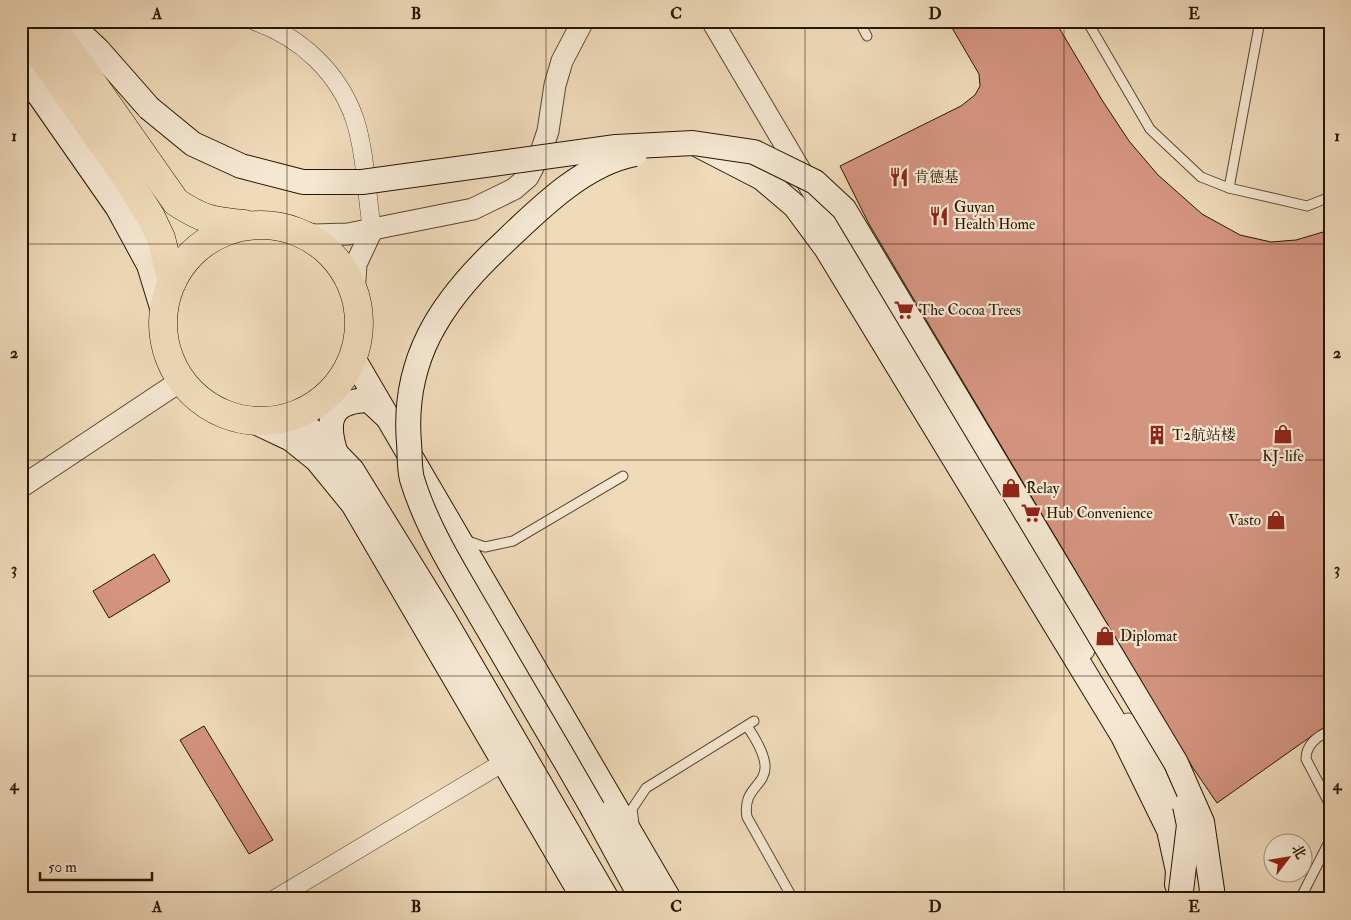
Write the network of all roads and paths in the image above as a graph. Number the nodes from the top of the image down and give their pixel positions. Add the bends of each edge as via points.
1 (49, 21) edge
2 (67, 21) edge
3 (79, 21) edge
4 (254, 21) edge
5 (583, 21) edge
6 (712, 21) edge
7 (859, 21) edge
8 (1087, 21) edge
9 (1260, 21) edge
10 (21, 27) edge
11 (867, 36) dead end
12 (98, 50) junction
13 (21, 69) edge
14 (694, 143) junction
15 (1229, 188) junction
16 (1330, 197) edge
17 (256, 225) junction
18 (287, 229) junction
19 (372, 230) junction
20 (172, 282) junction
21 (354, 294) junction
22 (164, 314) junction
23 (352, 358) junction
24 (182, 380) junction
25 (387, 416) junction
26 (283, 419) junction
27 (253, 421) junction
28 (335, 451) junction
29 (623, 476) dead end
30 (21, 488) edge
31 (353, 504) junction
32 (457, 536) junction
33 (1330, 731) edge
34 (504, 762) junction
35 (1176, 763) junction
36 (1330, 805) edge
37 (1330, 840) edge
38 (636, 844) junction
39 (275, 899) edge
40 (584, 899) edge
41 (607, 899) edge
42 (642, 899) edge
43 (668, 899) edge
44 (793, 899) edge
45 (1178, 899) edge
46 (1186, 899) edge
47 (1210, 899) edge
48 (1300, 899) edge

1 - 17 main road via 176,202 213,222
2 - 12 main road
3 - 12 main road
4 - 19 street via 290,38 313,55 330,72 344,94 355,120
5 - 19 street via 562,61 548,131 528,177 514,189 473,209
6 - 46 street via 1149,760 1177,823
7 - 11 lane
8 - 15 lane via 1150,129 1201,177
9 - 15 lane
10 - 20 main road via 128,180 150,217 161,238
12 - 14 main road, bridge via 149,108 194,144 241,166 303,182 362,182 616,147
13 - 22 main road via 118,208 149,265
14 - 35 main road, bridge via 754,152 815,182 844,209
14 - 42 main road, bridge via 621,156 569,184 468,276 427,335 406,415 412,477 427,519
14 - 45 main road, bridge via 762,178 795,206 826,248 1123,736 1169,830 1178,872
15 - 16 lane via 1307,206
17 - 18 main road
17 - 20 main road via 232,230 210,240 183,263
18 - 19 street via 328,236
18 - 21 main road via 329,253 344,272
19 - 21 street via 356,264
20 - 22 main road
21 - 23 main road via 359,326
22 - 24 main road via 170,359
23 - 25 main road
23 - 26 main road via 346,372 326,397 312,407
24 - 27 main road via 209,406
24 - 30 street
25 - 28 main road via 369,400 352,401 336,410 330,424
25 - 32 main road
26 - 27 main road
26 - 28 main road via 303,425
27 - 31 main road via 291,439 311,455
28 - 31 main road
28 - 41 main road via 352,470 444,619
29 - 32 lane via 513,541 484,547
31 - 34 main road
32 - 38 main road
33 - 36 lane via 1311,743 1306,759
34 - 39 street
34 - 40 main road
35 - 45 main road, bridge via 1188,826
35 - 47 main road, bridge via 1202,822 1212,890
37 - 48 lane
38 - 43 main road
38 - 44 lane via 632,809 646,788 751,724 767,767 762,783 746,804 747,817

